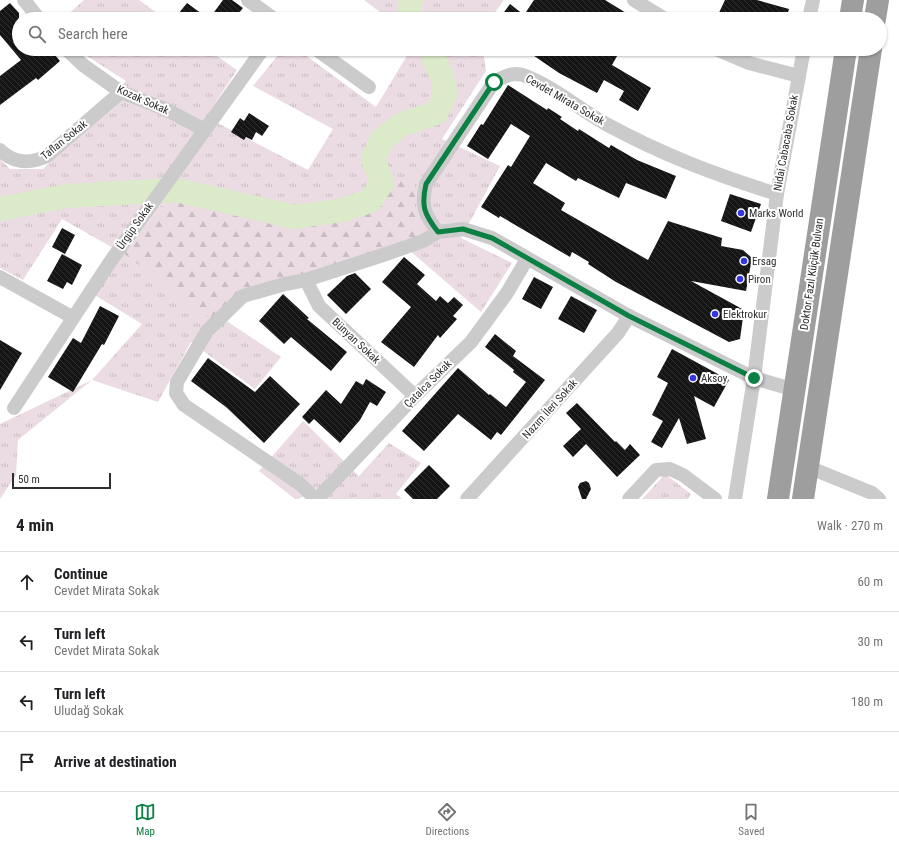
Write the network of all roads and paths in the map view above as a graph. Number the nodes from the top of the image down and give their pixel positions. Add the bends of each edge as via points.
1 (24, 0) edge
2 (248, 0) edge
3 (634, 0) edge
4 (813, 0) edge
5 (853, 0) edge
6 (878, 0) edge
7 (33, 12) edge
8 (264, 12) edge
9 (654, 12) edge
10 (810, 12) edge
11 (851, 12) edge
12 (876, 12) edge
13 (73, 56) edge
14 (258, 56) edge
15 (326, 56) edge
16 (731, 56) edge
17 (802, 56) edge
18 (845, 56) edge
19 (870, 56) edge
20 (798, 76) junction
21 (370, 87) dead end
22 (121, 92) junction
23 (205, 130) junction
24 (0, 150) edge
25 (777, 194) junction
26 (438, 232) junction
27 (527, 259) junction
28 (0, 276) edge
29 (306, 280) junction
30 (629, 316) junction
31 (72, 317) junction
32 (754, 378) junction
33 (795, 390) junction
34 (415, 396) junction
35 (14, 408) dead end
36 (808, 467) junction
37 (317, 499) edge
38 (467, 499) edge
39 (629, 499) edge
40 (715, 499) edge
41 (735, 499) edge
42 (778, 499) edge
43 (803, 499) edge
44 (879, 499) edge

1 - 7 street
2 - 8 street
3 - 9 street
4 - 10 street
5 - 11 highway
6 - 12 highway
13 - 22 street, Kozak Sokak
14 - 23 street, Ürgüp Sokak
15 - 21 street
16 - 20 street via 749,64
17 - 20 street, Nidai Cabacaba Sokak
18 - 33 highway, Doktor Fazıl Küçük Bulvarı
19 - 36 highway
20 - 25 street, Nidai Cabacaba Sokak
22 - 23 street, Kozak Sokak via 165,109
22 - 24 street, Taflan Sokak via 47,156 34,162 15,160
23 - 31 street, Ürgüp Sokak
25 - 26 street, Cevdet Mirata Sokak via 710,173 666,154 605,124 528,76 510,73 494,82 426,184 422,200 426,217
25 - 32 street, Nidai Cabacaba Sokak
26 - 27 street via 463,229 492,238
26 - 29 street via 416,243
27 - 30 street
27 - 34 street, Çatalca Sokak via 507,293 471,342
28 - 31 street
29 - 34 street, Bünyan Sokak via 319,306
29 - 37 street via 243,296 207,331 177,382 176,393 184,405 300,484
30 - 32 street
30 - 38 street, Nazım İleri Sokak via 618,333
31 - 35 street, Ürgüp Sokak
32 - 33 street
32 - 41 street, Nidai Cabacaba Sokak
33 - 42 highway, Doktor Fazıl Küçük Bulvarı
34 - 37 street, Çatalca Sokak
36 - 43 highway
36 - 44 street via 872,493
39 - 40 street via 656,470 670,469 683,475

